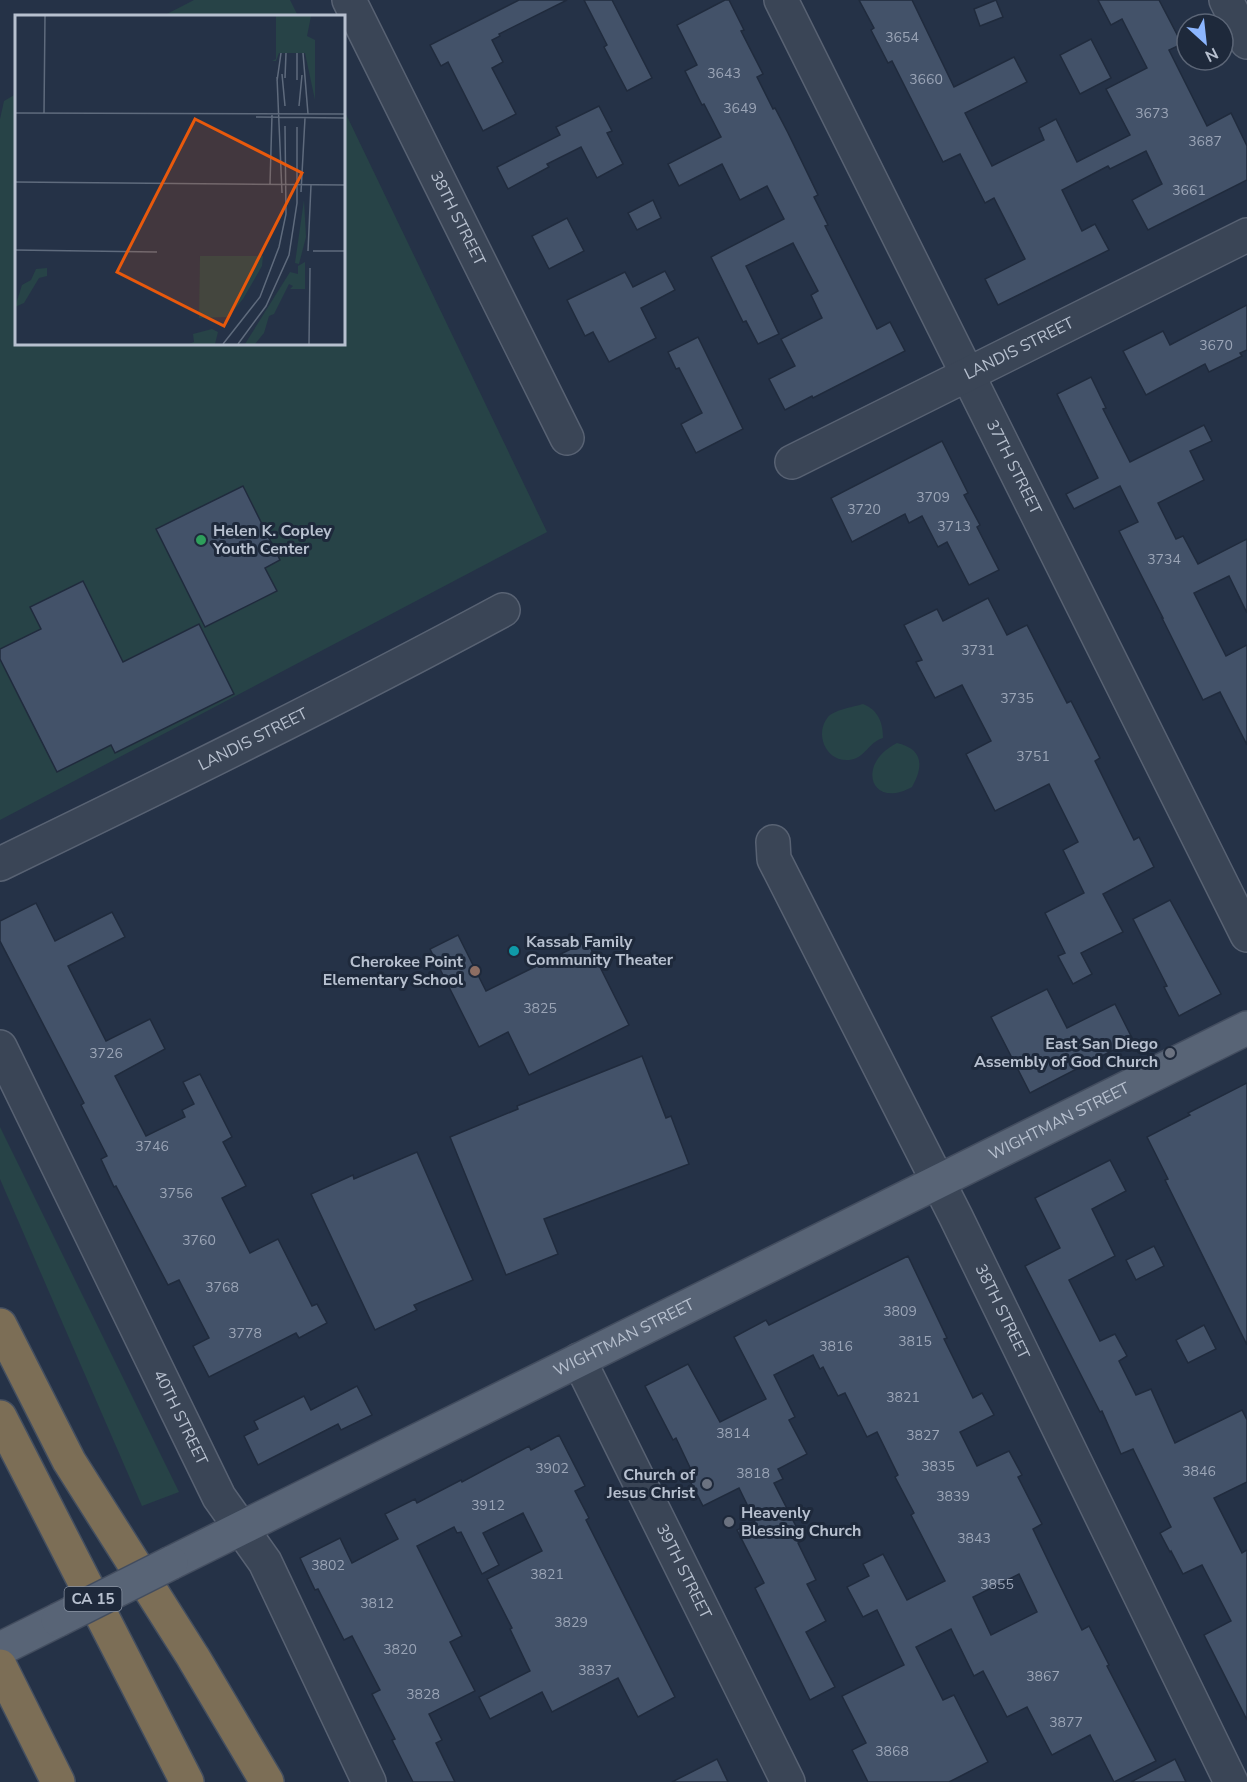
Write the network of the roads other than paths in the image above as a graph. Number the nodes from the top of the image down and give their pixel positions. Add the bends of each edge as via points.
1 (349, 0) edge
2 (781, 0) edge
3 (1226, 0) edge
4 (1247, 42) edge
5 (1247, 235) edge
6 (969, 374) junction
7 (567, 438) dead end
8 (792, 462) dead end
9 (503, 610) dead end
10 (773, 842) dead end
11 (0, 864) edge
12 (1247, 935) edge
13 (1247, 1028) edge
14 (0, 1047) edge
15 (938, 1182) junction
16 (0, 1325) edge
17 (579, 1360) junction
18 (0, 1417) edge
19 (241, 1528) junction
20 (0, 1649) edge
21 (0, 1666) edge
22 (58, 1782) edge
23 (187, 1782) edge
24 (267, 1782) edge
25 (369, 1782) edge
26 (788, 1782) edge
27 (1232, 1782) edge

1 - 7 street, 38TH STREET
2 - 6 street, 37TH STREET
3 - 4 street
5 - 6 street, LANDIS STREET
6 - 8 street, LANDIS STREET
6 - 12 street, 37TH STREET
9 - 11 street, LANDIS STREET via 255,739
10 - 15 street, 38TH STREET via 774,859
13 - 15 main road, WIGHTMAN STREET
14 - 19 street, 40TH STREET via 219,1497
15 - 17 main road, WIGHTMAN STREET
15 - 27 street, 38TH STREET
16 - 24 highway via 69,1461
17 - 19 main road, WIGHTMAN STREET
17 - 26 street, 39TH STREET
18 - 23 highway, CA 15
19 - 20 main road, WIGHTMAN STREET, bridge
19 - 25 street, 40TH STREET via 265,1562
21 - 22 highway

